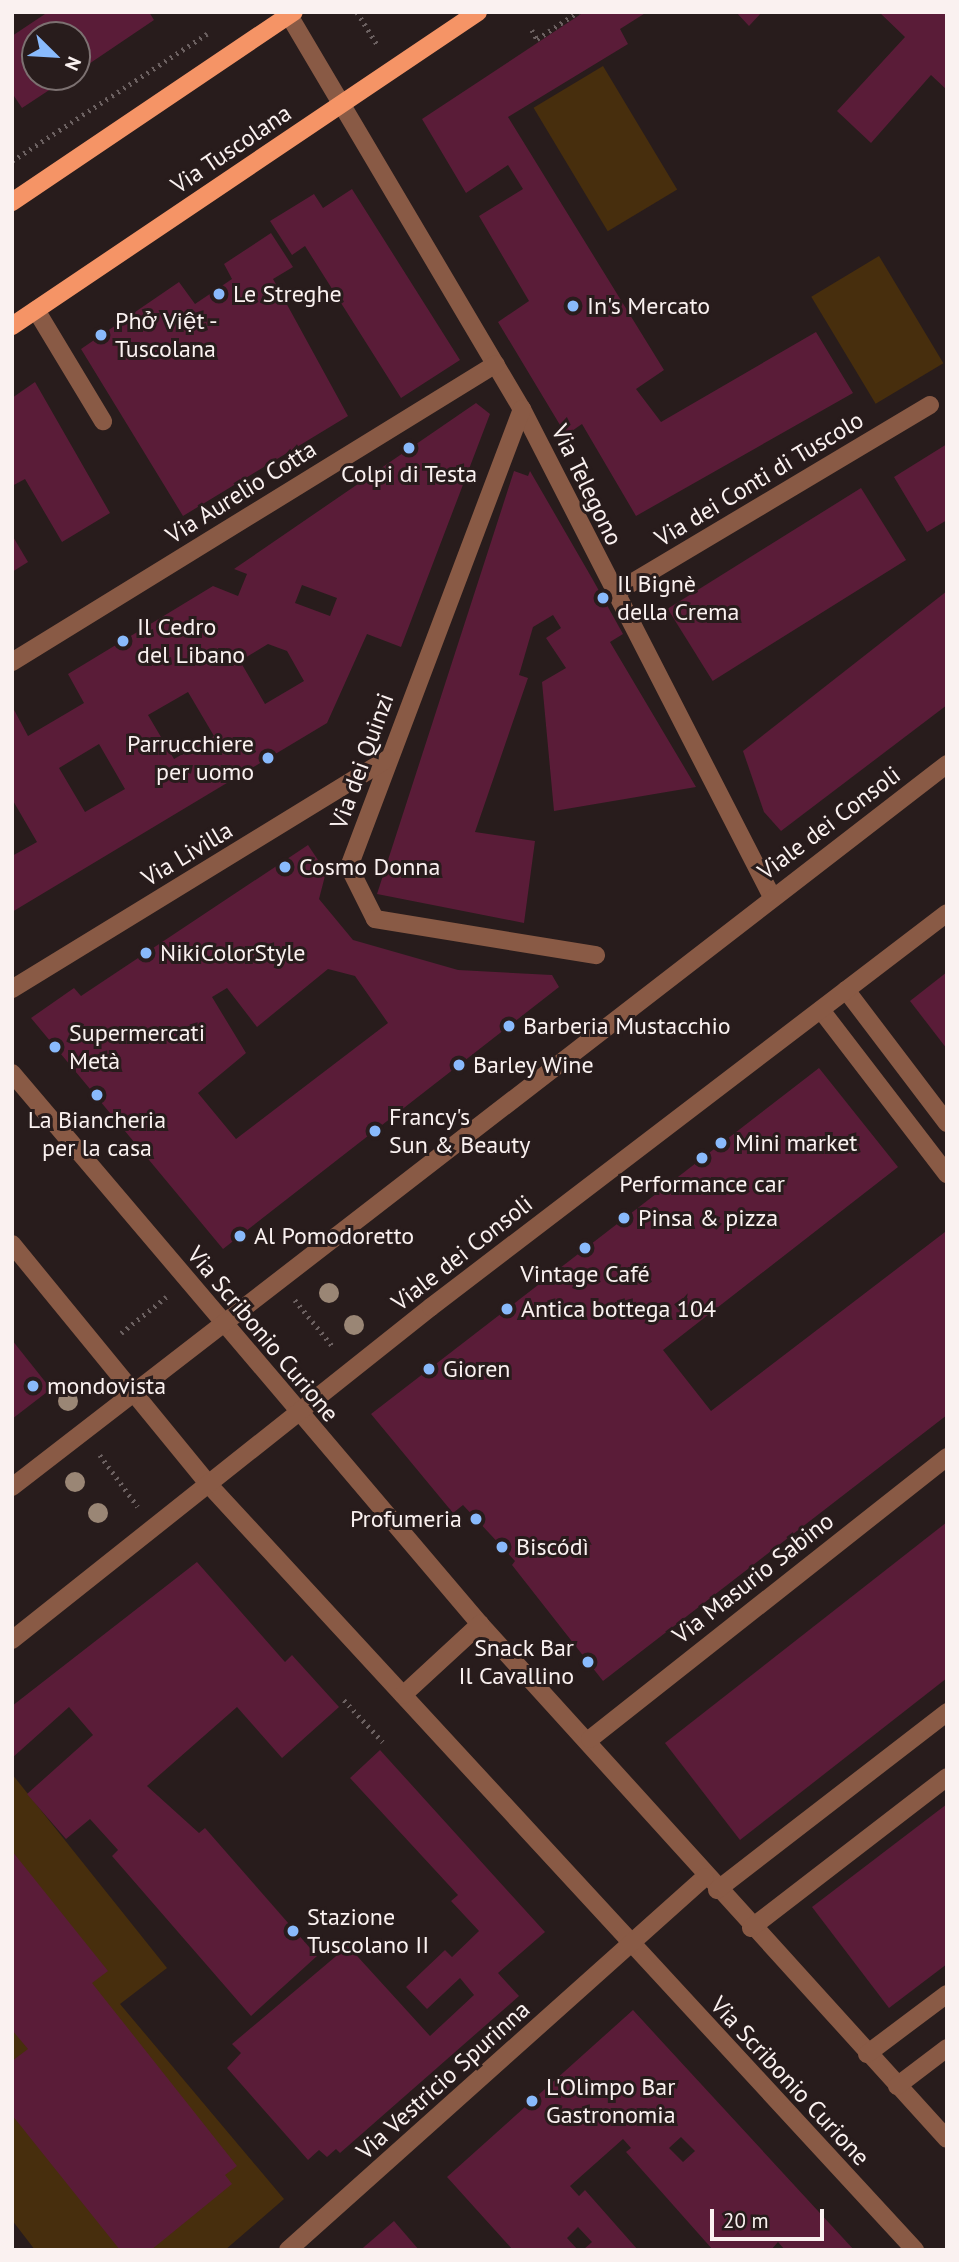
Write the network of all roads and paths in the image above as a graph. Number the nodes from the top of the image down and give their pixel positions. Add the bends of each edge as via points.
1 (357, 12) edge
2 (478, 12) edge
3 (578, 12) edge
4 (290, 13) edge
5 (218, 29) dead end
6 (532, 30) dead end
7 (380, 49) dead end
8 (345, 102) junction
9 (12, 161) edge
10 (12, 202) edge
11 (36, 310) junction
12 (12, 326) edge
13 (496, 364) junction
14 (930, 405) dead end
15 (522, 409) junction
16 (103, 421) dead end
17 (613, 594) junction
18 (12, 662) edge
19 (388, 760) junction
20 (947, 764) edge
21 (772, 897) junction
22 (947, 913) edge
23 (596, 955) dead end
24 (12, 989) edge
25 (846, 990) junction
26 (821, 1010) junction
27 (12, 1073) edge
28 (947, 1123) edge
29 (947, 1174) edge
30 (12, 1244) edge
31 (171, 1294) dead end
32 (295, 1300) dead end
33 (225, 1326) junction
34 (122, 1333) dead end
35 (340, 1356) dead end
36 (133, 1397) junction
37 (298, 1415) junction
38 (100, 1454) dead end
39 (947, 1457) edge
40 (12, 1487) edge
41 (211, 1487) junction
42 (139, 1508) dead end
43 (480, 1624) junction
44 (12, 1640) edge
45 (403, 1695) junction
46 (344, 1700) dead end
47 (947, 1712) edge
48 (590, 1739) junction
49 (383, 1742) dead end
50 (947, 1777) edge
51 (711, 1884) junction
52 (751, 1928) junction
53 (629, 1945) junction
54 (947, 1994) edge
55 (947, 2048) edge
56 (867, 2054) junction
57 (897, 2086) junction
58 (947, 2139) edge
59 (288, 2250) edge
60 (915, 2250) edge

1 - 7 path
2 - 8 main road, Via Tuscolana
3 - 6 path via 537,38
4 - 8 street, Via Telegono
4 - 10 main road
5 - 9 path via 187,42
8 - 11 main road, Via Tuscolana
8 - 13 street, Via Telegono
11 - 12 main road, Via Tuscolana
11 - 16 street
13 - 15 street, Via Telegono
13 - 18 street, Via Aurelio Cotta
14 - 17 street, Via dei Conti di Tuscolo
15 - 17 street, Via Telegono
15 - 19 street, Via dei Quinzi
17 - 21 street, Via Telegono
19 - 23 street, Via dei Quinzi via 348,867 375,919
19 - 24 street, Via Livilla
20 - 21 street, Viale dei Consoli
21 - 33 street, Viale dei Consoli
22 - 25 street, Viale dei Consoli
25 - 26 street, Viale dei Consoli
25 - 28 street
26 - 29 street
26 - 37 street, Viale dei Consoli
27 - 33 street, Via Scribonio Curione
30 - 36 street, Via Scribonio Curione
31 - 34 path
32 - 35 path
33 - 36 street, Viale dei Consoli
33 - 37 street, Via Scribonio Curione
36 - 40 street, Viale dei Consoli
36 - 41 street, Via Scribonio Curione
37 - 41 street, Viale dei Consoli
37 - 43 street, Via Scribonio Curione
38 - 42 path
39 - 48 street, Via Masurio Sabino
41 - 44 street, Viale dei Consoli
41 - 45 street, Via Scribonio Curione
43 - 45 street
43 - 48 street, Via Scribonio Curione
45 - 53 street, Via Scribonio Curione
46 - 49 path
47 - 51 street
48 - 51 street, Via Scribonio Curione
50 - 52 street
51 - 52 street, Via Scribonio Curione
51 - 53 street
52 - 56 street, Via Scribonio Curione
53 - 59 street, Via Vestricio Spurinna
53 - 60 street, Via Scribonio Curione
54 - 56 street
55 - 57 street
56 - 57 street, Via Scribonio Curione
57 - 58 street, Via Scribonio Curione

